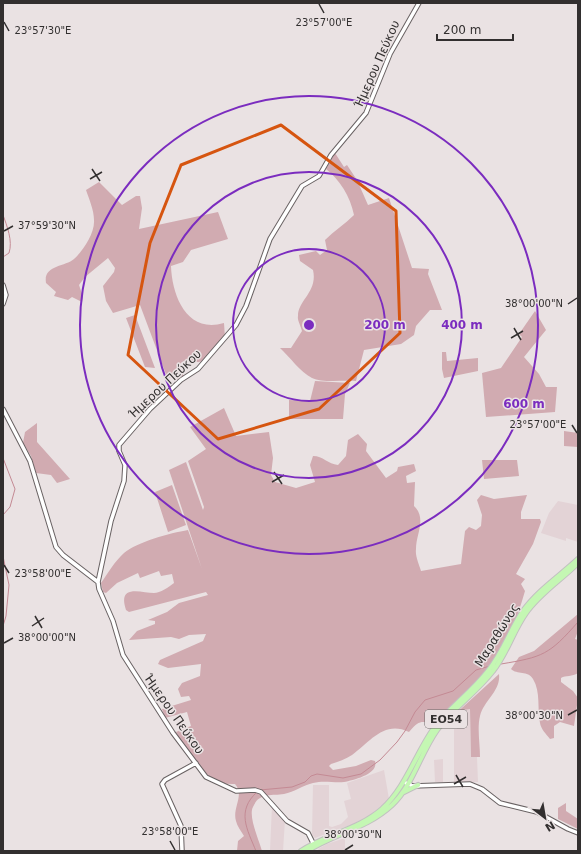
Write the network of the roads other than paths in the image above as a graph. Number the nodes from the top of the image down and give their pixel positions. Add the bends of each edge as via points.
1 (419, 3) edge
2 (3, 285) edge
3 (3, 304) edge
4 (3, 409) edge
5 (578, 559) edge
6 (578, 563) edge
7 (98, 582) junction
8 (499, 659) junction
9 (491, 671) junction
10 (196, 763) junction
11 (413, 776) junction
12 (407, 782) junction
13 (419, 785) junction
14 (401, 795) junction
15 (578, 833) edge
16 (314, 843) junction
17 (182, 851) edge
18 (301, 851) edge
19 (307, 851) edge

1 - 7 street, Ήμερου Πεύκου via 390,54 366,114 331,155 319,176 302,186 270,239 244,311 236,325 198,369 181,380 150,409 119,445 125,465 124,481 111,521
2 - 3 street via 6,295
4 - 7 street via 30,462 56,547
5 - 8 main road, Μαραθώνος / ΕΟ54 via 530,602 520,616
6 - 8 main road, Μαραθώνος / ΕΟ54 via 533,604
7 - 10 street, Ήμερου Πεύκου via 126,661
8 - 9 main road, Μαραθώνος / ΕΟ54
9 - 11 main road, Μαραθώνος / ΕΟ54 via 443,723 428,744
9 - 12 main road, Μαραθώνος / ΕΟ54 via 452,707 435,728 419,753
10 - 16 street, Ήμερου Πεύκου via 211,781 236,791 261,792 287,821 308,833
10 - 17 street via 162,784 181,826
11 - 12 main road, Μαραθώνος / ΕΟ54
11 - 13 main road
12 - 13 street
12 - 14 main road, Μαραθώνος / ΕΟ54
12 - 16 main road, Μαραθώνος / ΕΟ54 via 374,815
13 - 14 main road
13 - 15 street via 476,786 500,803 537,812
14 - 19 main road, Μαραθώνος / ΕΟ54 via 389,808 364,825
16 - 18 main road, Μαραθώνος / ΕΟ54

